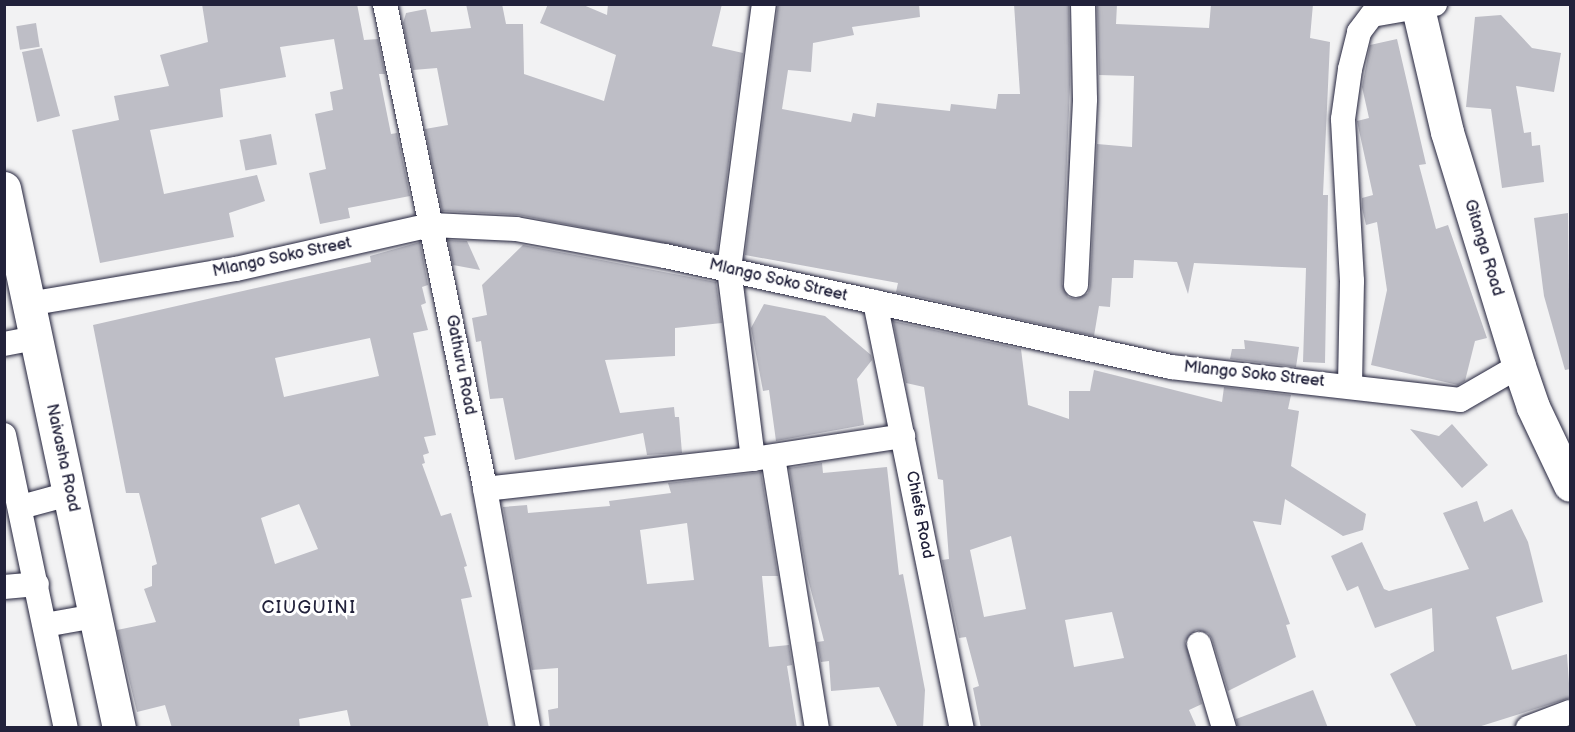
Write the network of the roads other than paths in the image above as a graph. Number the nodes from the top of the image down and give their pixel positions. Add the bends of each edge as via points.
1 (385, 4) edge
2 (764, 4) edge
3 (1083, 4) edge
4 (1424, 6) edge
5 (4, 188) edge
6 (432, 225) junction
7 (8, 228) edge
8 (729, 269) junction
9 (1076, 285) dead end
10 (875, 302) junction
11 (28, 304) junction
12 (20, 341) edge
13 (1519, 366) junction
14 (1350, 385) junction
15 (4, 435) edge
16 (903, 436) junction
17 (763, 458) junction
18 (1569, 479) edge
19 (485, 489) junction
20 (69, 494) junction
21 (21, 507) junction
22 (37, 584) junction
23 (4, 587) edge
24 (95, 615) junction
25 (45, 625) junction
26 (1199, 644) dead end
27 (1570, 712) edge
28 (66, 728) edge
29 (119, 728) edge
30 (528, 728) edge
31 (817, 728) edge
32 (962, 728) edge
33 (1224, 728) edge
34 (1528, 728) edge

1 - 6 street, Gathuru Road
2 - 8 street
3 - 9 street via 1085,99
4 - 13 main road, Gitanga Road via 1447,132
4 - 14 street via 1372,15 1359,32 1350,69 1343,119 1352,281
5 - 7 main road, Naivasha Road
6 - 8 street, Mlango Soko Street via 516,229
6 - 11 street, Mlango Soko Street via 236,269
6 - 19 street, Gathuru Road
7 - 11 main road, Naivasha Road
8 - 10 street, Mlango Soko Street
8 - 17 street
10 - 14 street, Mlango Soko Street via 1172,367
10 - 16 street, Chiefs Road
11 - 12 main road, Naivasha Road
12 - 20 main road, Naivasha Road
13 - 14 street, Mlango Soko Street via 1460,400
13 - 18 main road, Gitanga Road via 1533,406
15 - 21 street
16 - 17 street
16 - 32 street, Chiefs Road
17 - 19 street
17 - 31 street
19 - 30 street, Gathuru Road
20 - 21 street
20 - 24 main road, Naivasha Road
21 - 22 street
22 - 23 street
22 - 25 street
24 - 25 street
24 - 29 main road, Naivasha Road
25 - 28 street
26 - 33 street
27 - 34 street

